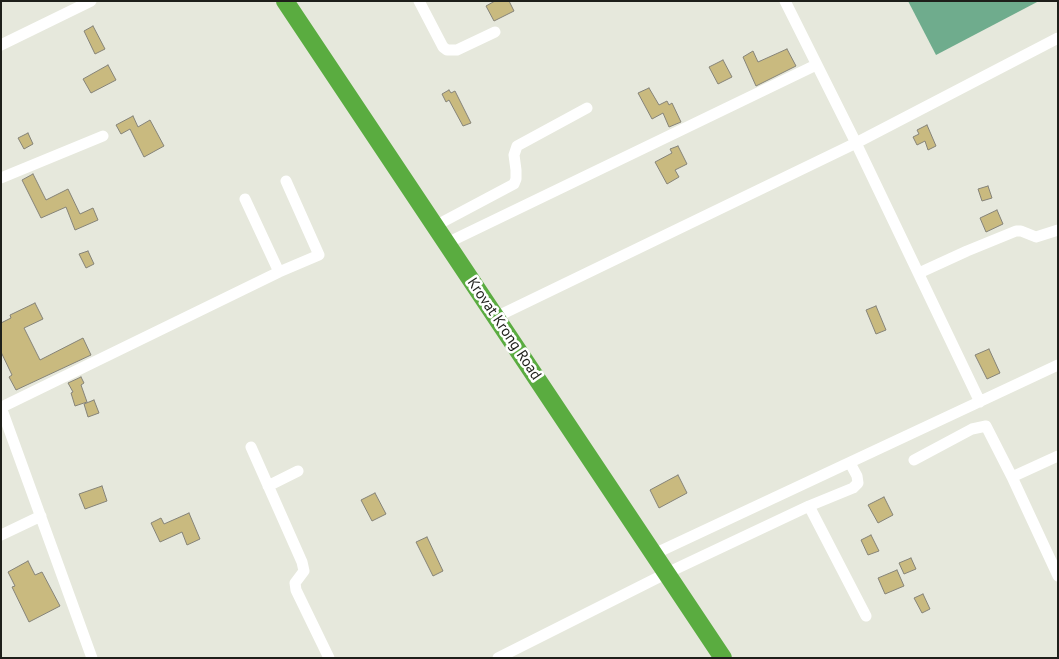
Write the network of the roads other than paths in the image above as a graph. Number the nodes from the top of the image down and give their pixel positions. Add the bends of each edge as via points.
1 (91, 1) edge
2 (419, 1) edge
3 (785, 1) edge
4 (291, 3) edge
5 (495, 32) dead end
6 (1058, 38) edge
7 (1, 45) edge
8 (816, 65) junction
9 (587, 108) dead end
10 (103, 136) dead end
11 (856, 143) junction
12 (1, 178) edge
13 (286, 181) dead end
14 (245, 199) dead end
15 (435, 226) junction
16 (1058, 230) edge
17 (447, 243) junction
18 (279, 272) junction
19 (919, 273) junction
20 (496, 316) junction
21 (1058, 365) edge
22 (980, 402) junction
23 (1, 407) edge
24 (251, 447) dead end
25 (1058, 456) edge
26 (914, 460) dead end
27 (850, 463) junction
28 (298, 471) dead end
29 (1012, 477) junction
30 (268, 486) junction
31 (809, 506) junction
32 (41, 516) junction
33 (1, 535) edge
34 (654, 554) junction
35 (667, 574) junction
36 (1058, 576) edge
37 (866, 616) dead end
38 (92, 658) edge
39 (328, 658) edge
40 (498, 658) edge
41 (723, 658) edge

1 - 7 street
2 - 5 street via 447,50 457,50
3 - 8 street
4 - 15 highway, Krovat Krong Road
6 - 11 street
8 - 11 street
8 - 17 street
9 - 15 street via 517,146 514,184
10 - 12 street
11 - 19 street
11 - 20 street
13 - 18 street via 318,255
14 - 18 street
15 - 17 highway, Krovat Krong Road
16 - 19 street via 1036,237 1016,231
17 - 20 highway, Krovat Krong Road
18 - 23 street
19 - 22 street
20 - 34 highway, Krovat Krong Road
21 - 22 street
22 - 27 street
23 - 32 street
24 - 30 street
25 - 29 street
26 - 29 street via 972,429 986,426
27 - 31 street via 858,484
27 - 34 street
28 - 30 street
29 - 36 street
30 - 39 street via 302,562 304,572 295,583 296,590
31 - 35 street
31 - 37 street
32 - 33 street
32 - 38 street
34 - 35 highway, Krovat Krong Road
35 - 40 street
35 - 41 highway, Krovat Krong Road

